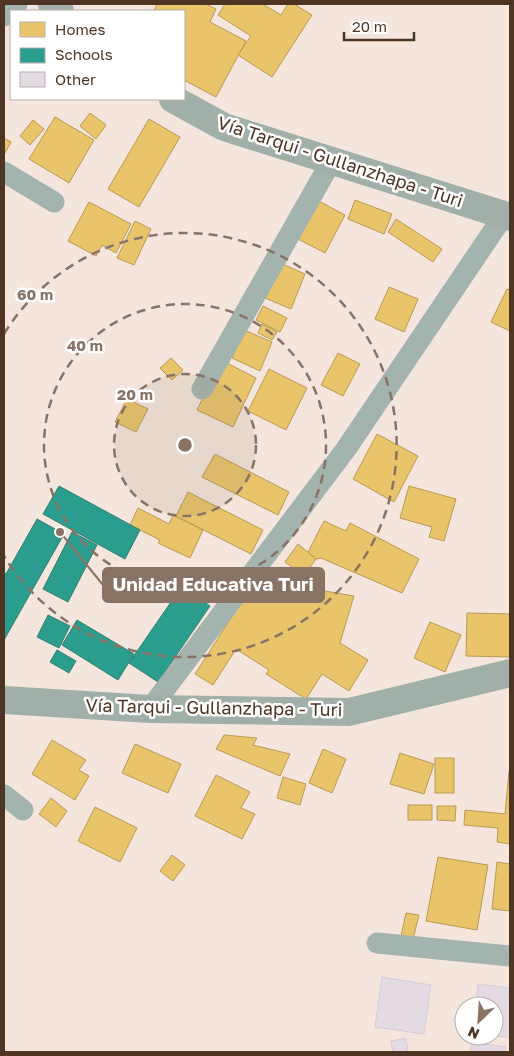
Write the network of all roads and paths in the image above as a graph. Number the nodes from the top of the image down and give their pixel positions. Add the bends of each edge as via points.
1 (175, 100) edge
2 (332, 160) junction
3 (4, 172) edge
4 (54, 202) dead end
5 (507, 216) edge
6 (202, 389) dead end
7 (510, 673) edge
8 (4, 700) edge
9 (150, 710) junction
10 (4, 795) edge
11 (22, 810) dead end
12 (377, 943) dead end
13 (510, 956) edge

1 - 2 main road, Vía Tarqui - Gullanzhapa - Turi via 224,127
2 - 5 main road, Vía Tarqui - Gullanzhapa - Turi
2 - 6 street
3 - 4 street
5 - 9 street via 346,448
7 - 9 main road, Vía Tarqui - Gullanzhapa - Turi via 349,712
8 - 9 main road, Vía Tarqui - Gullanzhapa - Turi
10 - 11 street
12 - 13 street

